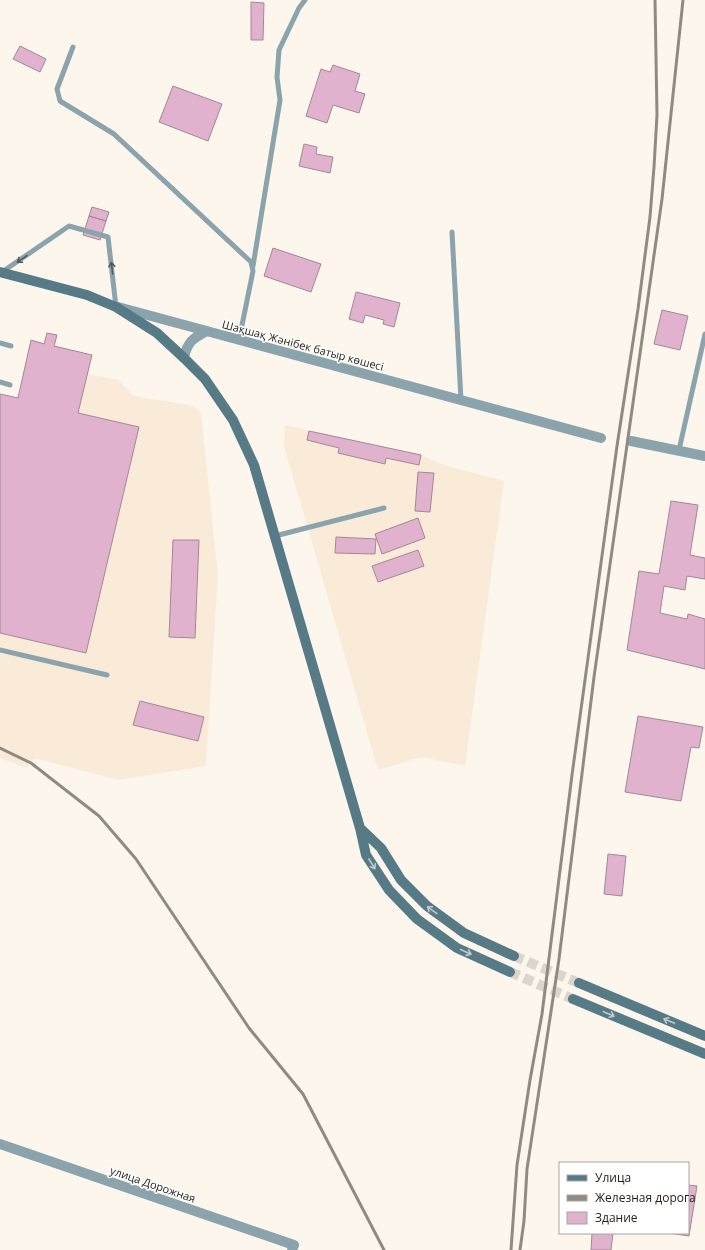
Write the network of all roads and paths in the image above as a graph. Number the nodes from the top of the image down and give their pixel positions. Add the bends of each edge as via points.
1 (305, 0) edge
2 (73, 47) dead end
3 (452, 232) dead end
4 (253, 267) junction
5 (1, 272) edge
6 (116, 307) junction
7 (207, 331) junction
8 (705, 334) edge
9 (239, 340) junction
10 (0, 343) edge
11 (11, 346) dead end
12 (184, 358) junction
13 (0, 382) edge
14 (10, 385) dead end
15 (461, 400) junction
16 (601, 438) dead end
17 (631, 441) dead end
18 (679, 450) junction
19 (705, 456) edge
20 (384, 508) dead end
21 (275, 536) junction
22 (0, 650) edge
23 (107, 675) dead end
24 (360, 828) junction
25 (514, 956) tunnel mouth
26 (510, 972) tunnel mouth
27 (579, 983) tunnel mouth
28 (573, 999) tunnel mouth
29 (705, 1036) edge
30 (705, 1054) edge
31 (0, 1144) edge
32 (292, 1250) edge

1 - 4 lane via 279,50 277,77 280,100
2 - 4 lane via 57,89 60,101 114,134
3 - 15 lane
4 - 9 lane
5 - 6 main road, Шақшақ Жәнібек батыр көшесі via 87,295
6 -> 5 lane via 108,236 69,226
6 - 7 street, Шақшақ Жәнібек батыр көшесі
6 - 12 main road via 157,333
7 - 9 street, Шақшақ Жәнібек батыр көшесі
7 - 12 street via 188,344
8 - 18 lane
9 - 15 street, Шақшақ Жәнібек батыр көшесі
10 - 11 lane
12 - 21 main road via 205,379 233,420 254,465
13 - 14 lane
15 - 16 street, Шақшақ Жәнібек батыр көшесі
17 - 18 street
18 - 19 street
20 - 21 lane
21 - 24 main road
22 - 23 lane
25 -> 24 main road via 464,933 427,906 401,880 380,848
24 -> 26 main road via 366,855 389,890 417,919 457,948
29 -> 27 main road
28 -> 30 main road
31 - 32 street, улица Дорожная via 294,1245

